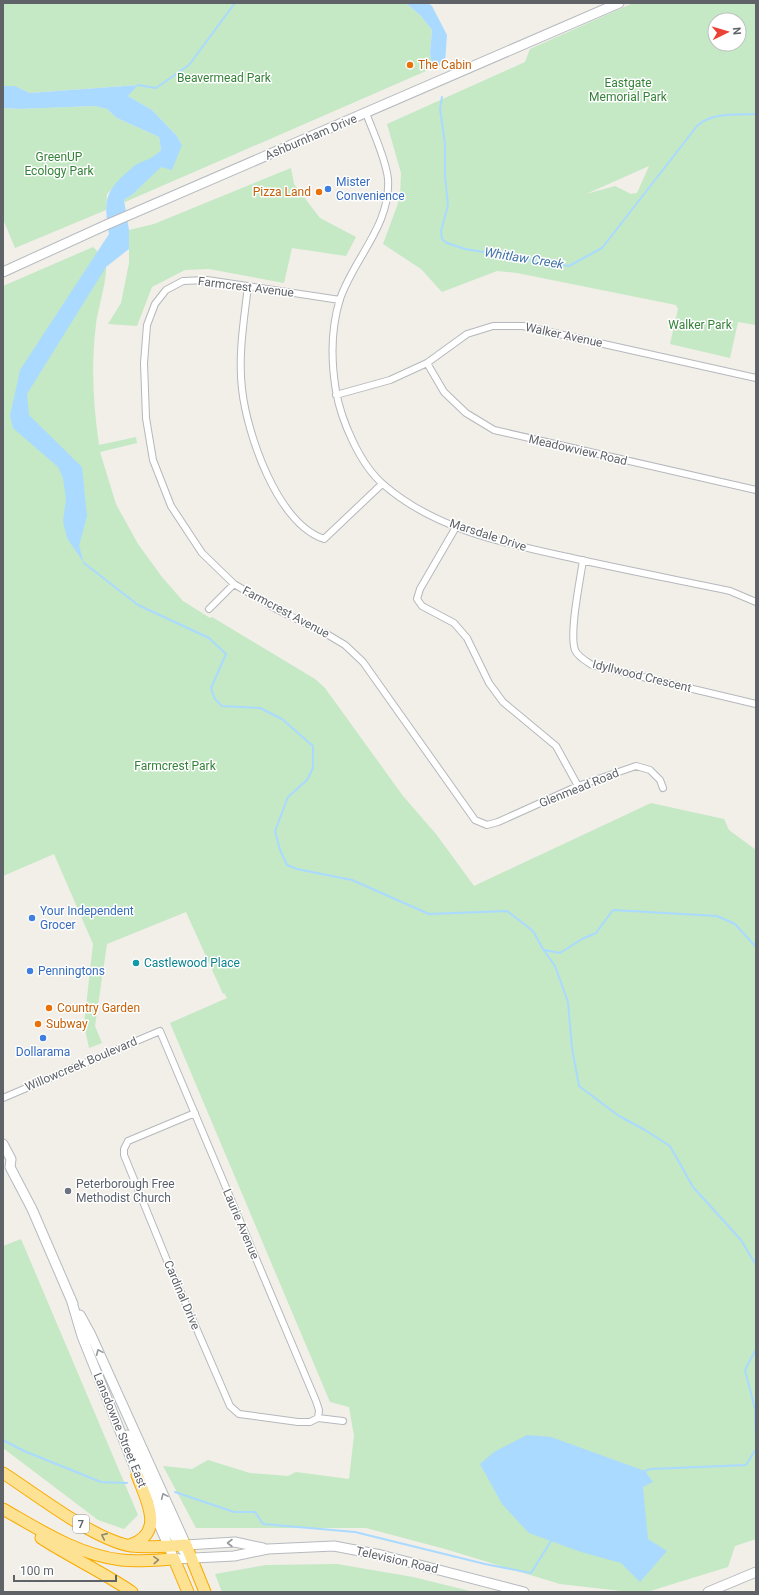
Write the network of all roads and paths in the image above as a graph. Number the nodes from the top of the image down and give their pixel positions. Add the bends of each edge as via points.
1 (619, 3) edge
2 (366, 113) junction
3 (3, 272) edge
4 (248, 286) junction
5 (340, 300) junction
6 (427, 364) junction
7 (756, 378) edge
8 (336, 395) junction
9 (382, 484) junction
10 (756, 490) edge
11 (456, 527) junction
12 (583, 560) junction
13 (234, 584) junction
14 (756, 602) edge
15 (209, 609) dead end
16 (756, 704) edge
17 (578, 786) junction
18 (663, 788) dead end
19 (487, 825) joint
20 (160, 1031) joint
21 (3, 1098) edge
22 (195, 1113) junction
23 (3, 1144) edge
24 (7, 1165) edge
25 (71, 1299) junction
26 (99, 1381) junction
27 (318, 1418) junction
28 (343, 1421) dead end
29 (3, 1473) edge
30 (137, 1475) junction
31 (3, 1509) edge
32 (178, 1545) junction
33 (129, 1546) junction
34 (268, 1548) junction
35 (192, 1558) junction
36 (174, 1559) junction
37 (756, 1572) edge
38 (132, 1592) edge
39 (188, 1592) edge
40 (205, 1592) edge
41 (524, 1592) edge
42 (708, 1592) edge

1 - 2 main road, Ashburnham Drive
2 - 3 main road, Ashburnham Drive via 130,214
2 - 5 street, Marsdale Drive via 388,177 387,200 380,221 349,277
4 - 5 street, Farmcrest Avenue
4 - 9 street via 242,333 242,389 254,445 271,481 291,514 313,535 324,539
4 - 13 street, Farmcrest Avenue via 207,280 183,281 166,290 154,304 147,326 144,363 146,418 153,460 171,506 202,553
5 - 8 street, Marsdale Drive via 332,345
6 - 7 street, Walker Avenue via 467,334 493,326 523,326
6 - 8 street, Walker Avenue via 390,380
6 - 10 street, Meadowview Road via 444,392 466,413 494,430
8 - 9 street, Marsdale Drive via 339,410 352,439
9 - 11 street, Marsdale Drive via 410,504
11 - 12 street, Marsdale Drive via 506,544
11 - 17 street via 420,589 418,599 422,606 454,623 467,638 489,683 503,702 556,746
12 - 14 street, Marsdale Drive via 730,592
12 - 16 street, Idyllwood Crescent via 573,638 576,652 582,659 592,665
13 - 15 street
13 - 19 street, Farmcrest Avenue via 345,645 363,662 475,820
17 - 18 street, Glenmead Road via 636,766 650,770 660,780
17 - 19 street, Glenmead Road
20 - 21 street, Willowcreek Boulevard
20 - 22 street, Laurie Avenue
22 - 27 street, Laurie Avenue via 316,1401
22 - 27 street, Cardinal Drive via 128,1141 124,1155 230,1406 239,1414 298,1422 310,1422
23 - 24 main road, Lansdowne Street East via 11,1159
24 - 25 main road, Lansdowne Street East via 32,1209
25 - 26 main road, Lansdowne Street East
32 -> 25 main road, Lansdowne Street East via 91,1335
26 - 30 main road, Lansdowne Street East
26 - 32 main road via 117,1412
27 - 28 street, Cardinal Drive
33 -> 29 highway, 7 via 96,1533
30 - 32 main road, Lansdowne Street East
30 - 33 highway via 150,1512 151,1526 143,1539
31 -> 36 highway, 7 via 53,1538 99,1556 134,1561
31 - 38 highway via 66,1555 106,1575
32 - 33 highway, 7
34 -> 32 main road, Television Road via 235,1542
32 - 35 highway
32 - 36 main road, Lansdowne Street East
34 - 35 main road, Television Road via 234,1556
34 - 41 main road, Television Road via 334,1546 381,1555
35 - 36 main road, Television Road
35 - 40 highway
36 - 39 highway
37 - 42 main road

